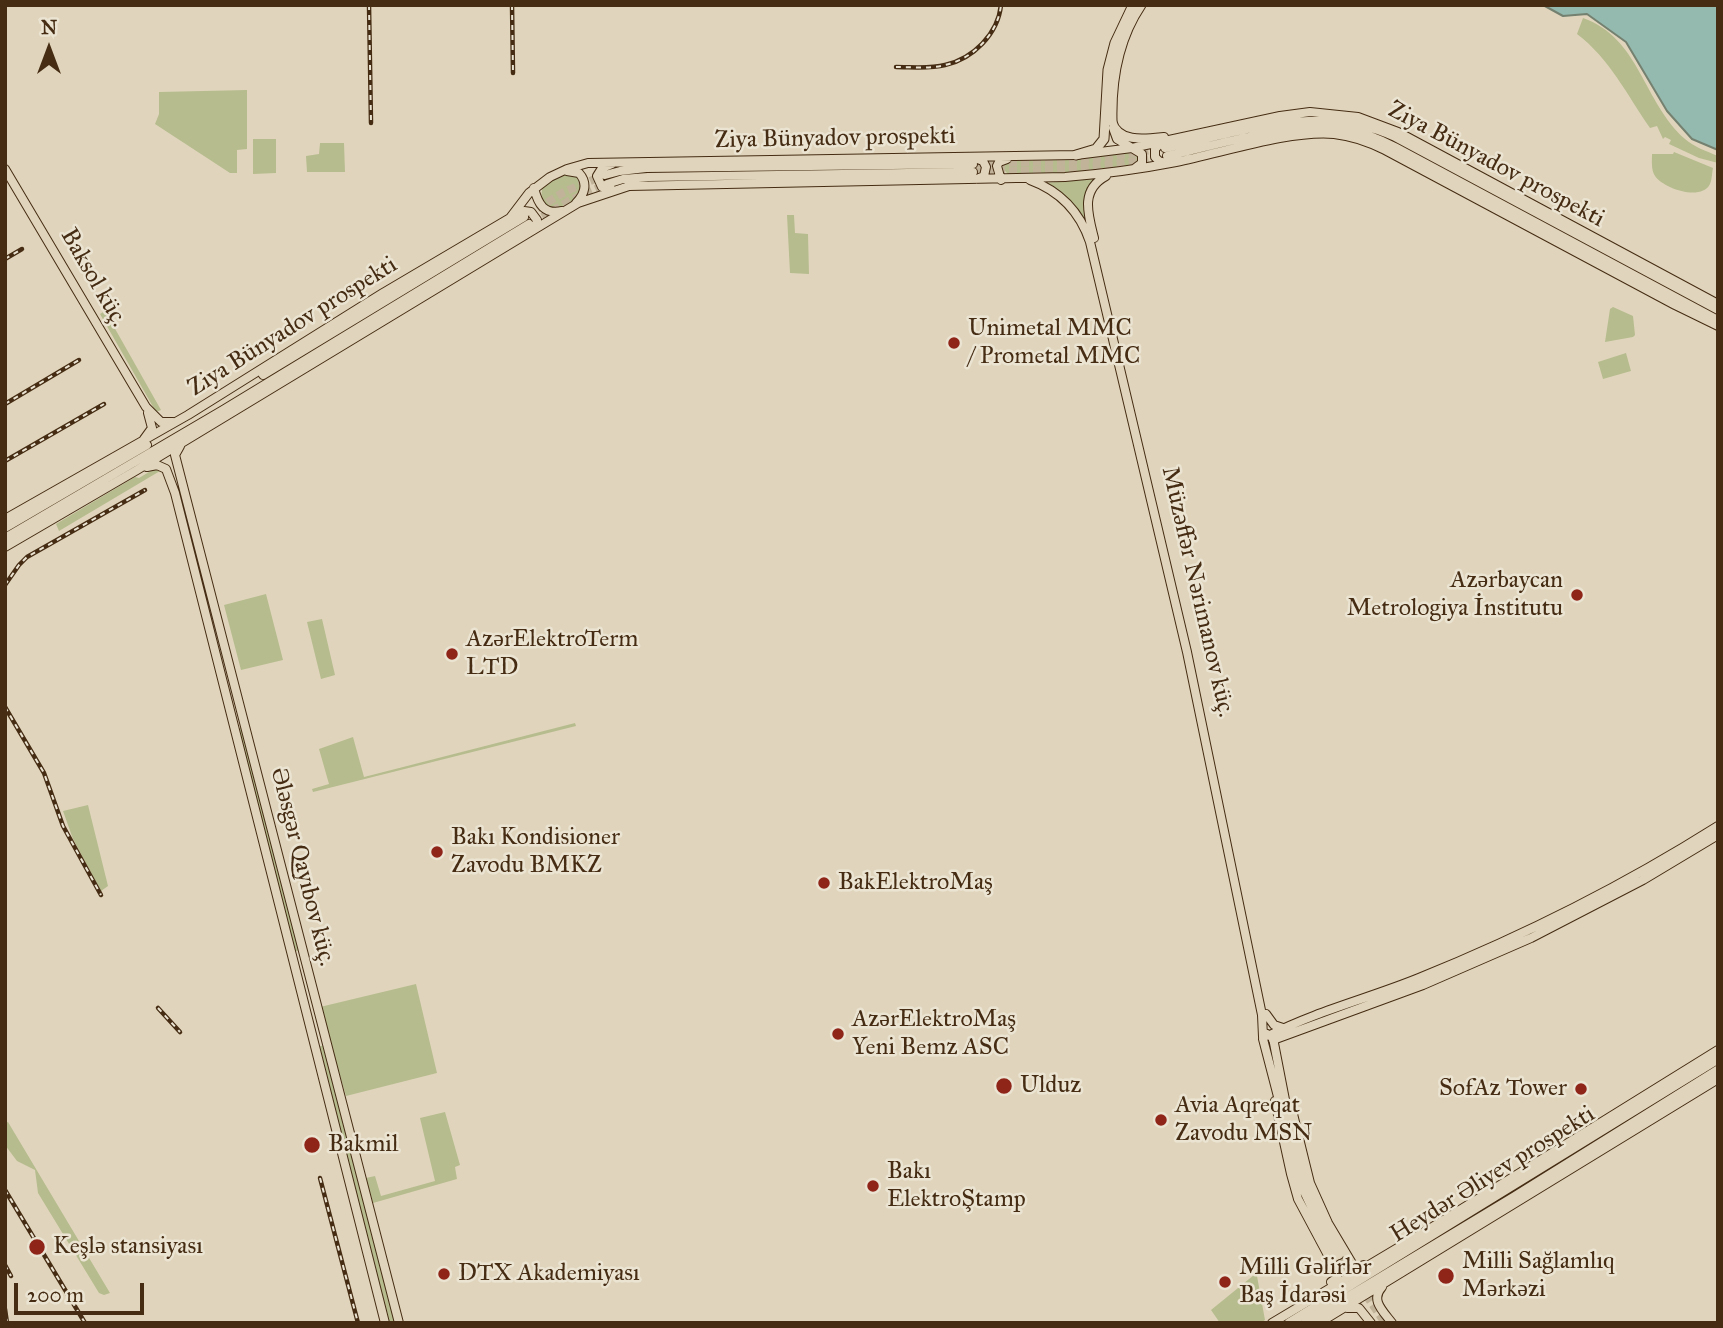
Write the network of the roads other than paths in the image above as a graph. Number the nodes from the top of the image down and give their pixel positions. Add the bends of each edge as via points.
1 (1133, 5) edge
2 (1141, 5) edge
3 (1112, 121) junction
4 (1355, 123) junction
5 (1398, 132) junction
6 (1334, 134) junction
7 (1198, 135) junction
8 (1395, 147) junction
9 (1132, 148) junction
10 (1165, 149) junction
11 (1076, 155) junction
12 (1020, 156) junction
13 (621, 161) junction
14 (1175, 162) junction
15 (5, 169) edge
16 (972, 169) junction
17 (1128, 170) junction
18 (559, 172) junction
19 (1115, 173) junction
20 (1476, 174) junction
21 (606, 179) tunnel mouth
22 (1028, 179) junction
23 (1001, 180) junction
24 (534, 188) junction
25 (1470, 188) junction
26 (616, 189) junction
27 (1522, 206) junction
28 (566, 210) junction
29 (510, 218) junction
30 (1516, 219) junction
31 (527, 225) junction
32 (1590, 243) junction
33 (1631, 258) junction
34 (1653, 294) junction
35 (1718, 304) edge
36 (1690, 307) junction
37 (1718, 310) edge
38 (1718, 320) edge
39 (1718, 326) edge
40 (313, 350) junction
41 (266, 367) junction
42 (290, 377) junction
43 (278, 384) junction
44 (146, 407) junction
45 (223, 410) junction
46 (188, 415) junction
47 (200, 432) junction
48 (141, 443) junction
49 (128, 457) junction
50 (137, 470) junction
51 (186, 491) junction
52 (175, 494) junction
53 (38, 500) junction
54 (46, 515) junction
55 (5, 523) edge
56 (5, 538) edge
57 (5, 546) edge
58 (214, 599) junction
59 (203, 609) junction
60 (245, 721) junction
61 (232, 724) junction
62 (1718, 826) edge
63 (1718, 835) edge
64 (1655, 869) junction
65 (305, 955) junction
66 (291, 958) junction
67 (1375, 1000) junction
68 (1266, 1014) junction
69 (1283, 1028) junction
70 (1268, 1038) junction
71 (327, 1040) junction
72 (313, 1043) junction
73 (1718, 1050) edge
74 (1718, 1059) edge
75 (1718, 1070) edge
76 (1276, 1079) junction
77 (1718, 1079) edge
78 (1337, 1256) junction
79 (1371, 1263) junction
80 (1385, 1283) junction
81 (1378, 1304) junction
82 (1338, 1311) junction
83 (1366, 1315) junction
84 (1276, 1320) edge
85 (385, 1323) edge
86 (399, 1323) edge
87 (1289, 1323) edge
88 (1305, 1323) edge
89 (1319, 1323) edge
90 (1371, 1323) edge
91 (1392, 1323) edge

1 - 11 highway via 1108,70 1104,139 1096,149
2 - 3 highway via 1118,59
3 - 7 main road via 1118,132 1135,138
3 - 9 main road via 1114,135
4 - 5 main road
4 - 10 main road, Ziya Bünyadov prospekti via 1301,120
4 - 27 main road, Ziya Bünyadov prospekti via 1395,137
5 - 7 main road, Ziya Bünyadov prospekti via 1358,117 1310,113
5 - 20 main road, Ziya Bünyadov prospekti
6 - 8 main road
6 - 14 main road, Ziya Bünyadov prospekti via 1292,137
6 - 30 main road, Ziya Bünyadov prospekti via 1385,150
7 - 10 main road, Ziya Bünyadov prospekti
8 - 10 main road, Ziya Bünyadov prospekti via 1352,131 1310,128
8 - 25 main road, Ziya Bünyadov prospekti
9 - 10 main road, Ziya Bünyadov prospekti
9 - 11 main road, Ziya Bünyadov prospekti
9 - 17 main road via 1141,153 1143,161
10 - 14 main road via 1155,149 1155,157
11 - 12 main road, Ziya Bünyadov prospekti
12 - 16 main road, Ziya Bünyadov prospekti
12 - 23 main road via 999,162
13 - 16 main road, Ziya Bünyadov prospekti
13 - 18 main road, Ziya Bünyadov prospekti via 583,164
13 - 26 main road via 605,166 597,176 602,187
14 - 17 main road, Ziya Bünyadov prospekti
15 - 44 main road, Baksol küç.
16 - 21 main road, Ziya Bünyadov prospekti
16 - 23 main road, Ziya Bünyadov prospekti
16 - 26 main road, Ziya Bünyadov prospekti
17 - 19 main road, Ziya Bünyadov prospekti
18 - 24 main road, Ziya Bünyadov prospekti
18 - 28 main road via 576,172 584,181 583,195
19 - 22 main road, Ziya Bünyadov prospekti
19 - 68 main road, Müzəffər Nərimanov küç. via 1091,188 1087,209 1191,651
20 - 27 main road
20 - 33 main road, Ziya Bünyadov prospekti
22 - 23 main road, Ziya Bünyadov prospekti
22 - 70 main road via 1068,203 1080,217 1090,242 1190,662
24 - 28 main road via 544,209 552,213
24 - 29 main road, Ziya Bünyadov prospekti
25 - 30 main road
25 - 36 main road, Ziya Bünyadov prospekti
26 - 28 main road, Ziya Bünyadov prospekti
27 - 32 main road, Ziya Bünyadov prospekti
28 - 31 main road, Ziya Bünyadov prospekti
29 - 31 main road via 524,211 534,214 536,225
29 - 41 main road, Ziya Bünyadov prospekti
30 - 34 main road, Ziya Bünyadov prospekti
31 - 40 main road, Ziya Bünyadov prospekti
31 - 42 main road, Ziya Bünyadov prospekti
32 - 33 main road
32 - 37 main road, Ziya Bünyadov prospekti
33 - 35 main road, Ziya Bünyadov prospekti
34 - 36 main road
34 - 39 main road, Ziya Bünyadov prospekti
36 - 38 main road, Ziya Bünyadov prospekti
40 - 41 main road
40 - 42 main road
40 - 45 main road, Ziya Bünyadov prospekti
40 - 49 main road, Ziya Bünyadov prospekti
41 - 46 main road, Ziya Bünyadov prospekti
42 - 43 main road, Ziya Bünyadov prospekti
43 - 45 main road
43 - 47 main road, Ziya Bünyadov prospekti
44 - 46 main road via 163,424
44 - 48 main road via 152,428
45 - 54 main road, Ziya Bünyadov prospekti
46 - 48 main road, Ziya Bünyadov prospekti
47 - 50 main road, Ziya Bünyadov prospekti
47 - 51 main road, Ələsgər Qayıbov küç. via 176,452
48 - 53 main road, Ziya Bünyadov prospekti
49 - 53 main road
49 - 55 main road, Ziya Bünyadov prospekti
50 - 52 main road, Ələsgər Qayıbov küç. via 163,467
50 - 57 main road, Ziya Bünyadov prospekti
51 - 52 main road
51 - 58 main road, Ələsgər Qayıbov küç.
52 - 59 main road, Ələsgər Qayıbov küç.
53 - 55 main road, Ziya Bünyadov prospekti
54 - 56 main road, Ziya Bünyadov prospekti
54 - 57 main road
58 - 59 main road
58 - 60 main road, Ələsgər Qayıbov küç.
59 - 61 main road, Ələsgər Qayıbov küç.
60 - 61 main road
60 - 65 main road, Ələsgər Qayıbov küç.
61 - 66 main road, Ələsgər Qayıbov küç.
62 - 64 main road
63 - 64 main road
64 - 67 main road via 1531,939
65 - 66 main road
65 - 71 main road, Ələsgər Qayıbov küç.
66 - 72 main road, Ələsgər Qayıbov küç.
67 - 69 main road
67 - 70 main road
68 - 69 main road
68 - 70 main road, Müzəffər Nərimanov küç.
69 - 70 main road
70 - 76 main road
71 - 72 main road
71 - 86 main road, Ələsgər Qayıbov küç.
72 - 85 main road, Ələsgər Qayıbov küç.
73 - 79 main road
74 - 87 highway, Heydər Əliyev prospekti
75 - 88 highway, Heydər Əliyev prospekti
76 - 78 main road via 1291,1107 1310,1183
76 - 78 main road via 1276,1111 1294,1188
77 - 80 main road
78 - 79 main road via 1355,1267
78 - 84 main road via 1336,1279
79 - 84 main road
80 - 81 main road via 1376,1294
80 - 82 main road
81 - 83 main road via 1366,1305
81 - 91 main road
82 - 83 main road via 1357,1307
82 - 89 main road
83 - 90 main road

